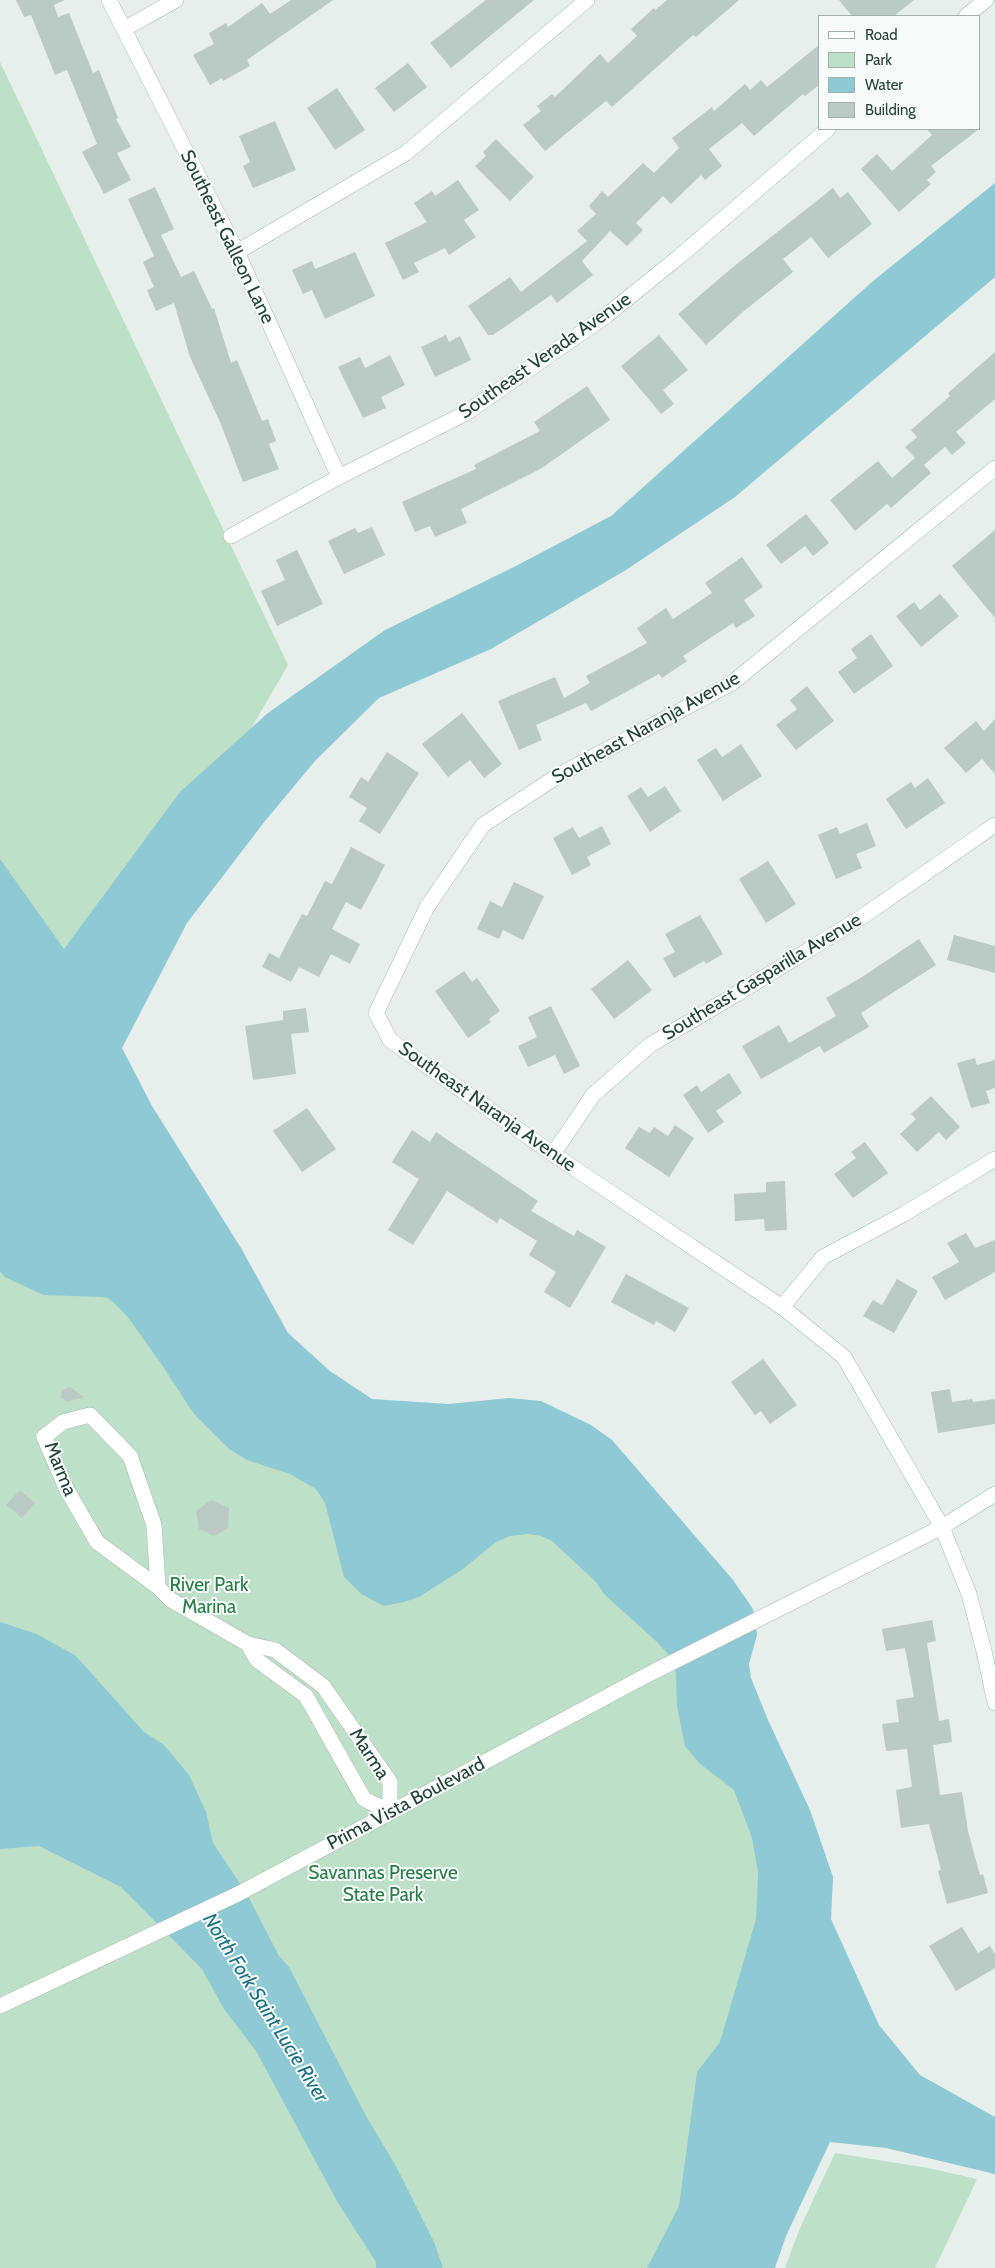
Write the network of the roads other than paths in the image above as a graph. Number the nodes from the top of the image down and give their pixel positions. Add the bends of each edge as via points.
1 (109, 0) edge
2 (176, 0) edge
3 (587, 0) edge
4 (986, 0) edge
5 (967, 15) edge
6 (124, 29) junction
7 (827, 130) edge
8 (237, 252) junction
9 (995, 468) edge
10 (339, 476) junction
11 (231, 536) dead end
12 (995, 825) edge
13 (553, 1154) junction
14 (995, 1159) edge
15 (782, 1307) junction
16 (995, 1494) edge
17 (942, 1527) junction
18 (158, 1587) junction
19 (248, 1644) junction
20 (995, 1703) edge
21 (353, 1729) junction
22 (332, 1743) junction
23 (390, 1812) junction
24 (0, 2006) edge

1 - 6 street, Southeast Galleon Lane
2 - 6 street
3 - 8 street via 406,153
4 - 5 street
6 - 8 street, Southeast Galleon Lane
7 - 10 street, Southeast Verada Avenue via 607,315 466,413
8 - 10 street, Southeast Galleon Lane
9 - 13 street, Southeast Naranja Avenue via 732,683 559,775 484,825 426,907 376,1013 390,1040
10 - 11 street, Southeast Verada Avenue
12 - 13 street, Southeast Gasparilla Avenue via 859,919 650,1045 593,1095
13 - 15 street, Southeast Naranja Avenue
14 - 15 street via 904,1214 823,1257
15 - 17 street, Southeast Naranja Avenue via 844,1356
16 - 17 street, Prima Vista Boulevard
17 - 20 street, Southeast Naranja Avenue via 969,1594
17 - 23 street, Prima Vista Boulevard via 649,1674
18 - 18 street, Marma via 96,1542 67,1490 44,1437 63,1422 90,1415 130,1456 154,1525
18 - 19 street, Marma via 171,1600
19 - 21 street, Marma via 275,1650 324,1686
19 - 22 street, Marma via 257,1660 306,1696
21 - 22 street
21 - 23 street, Marma via 390,1782
22 - 23 street, Marma via 364,1799
23 - 24 street, Prima Vista Boulevard via 238,1894

